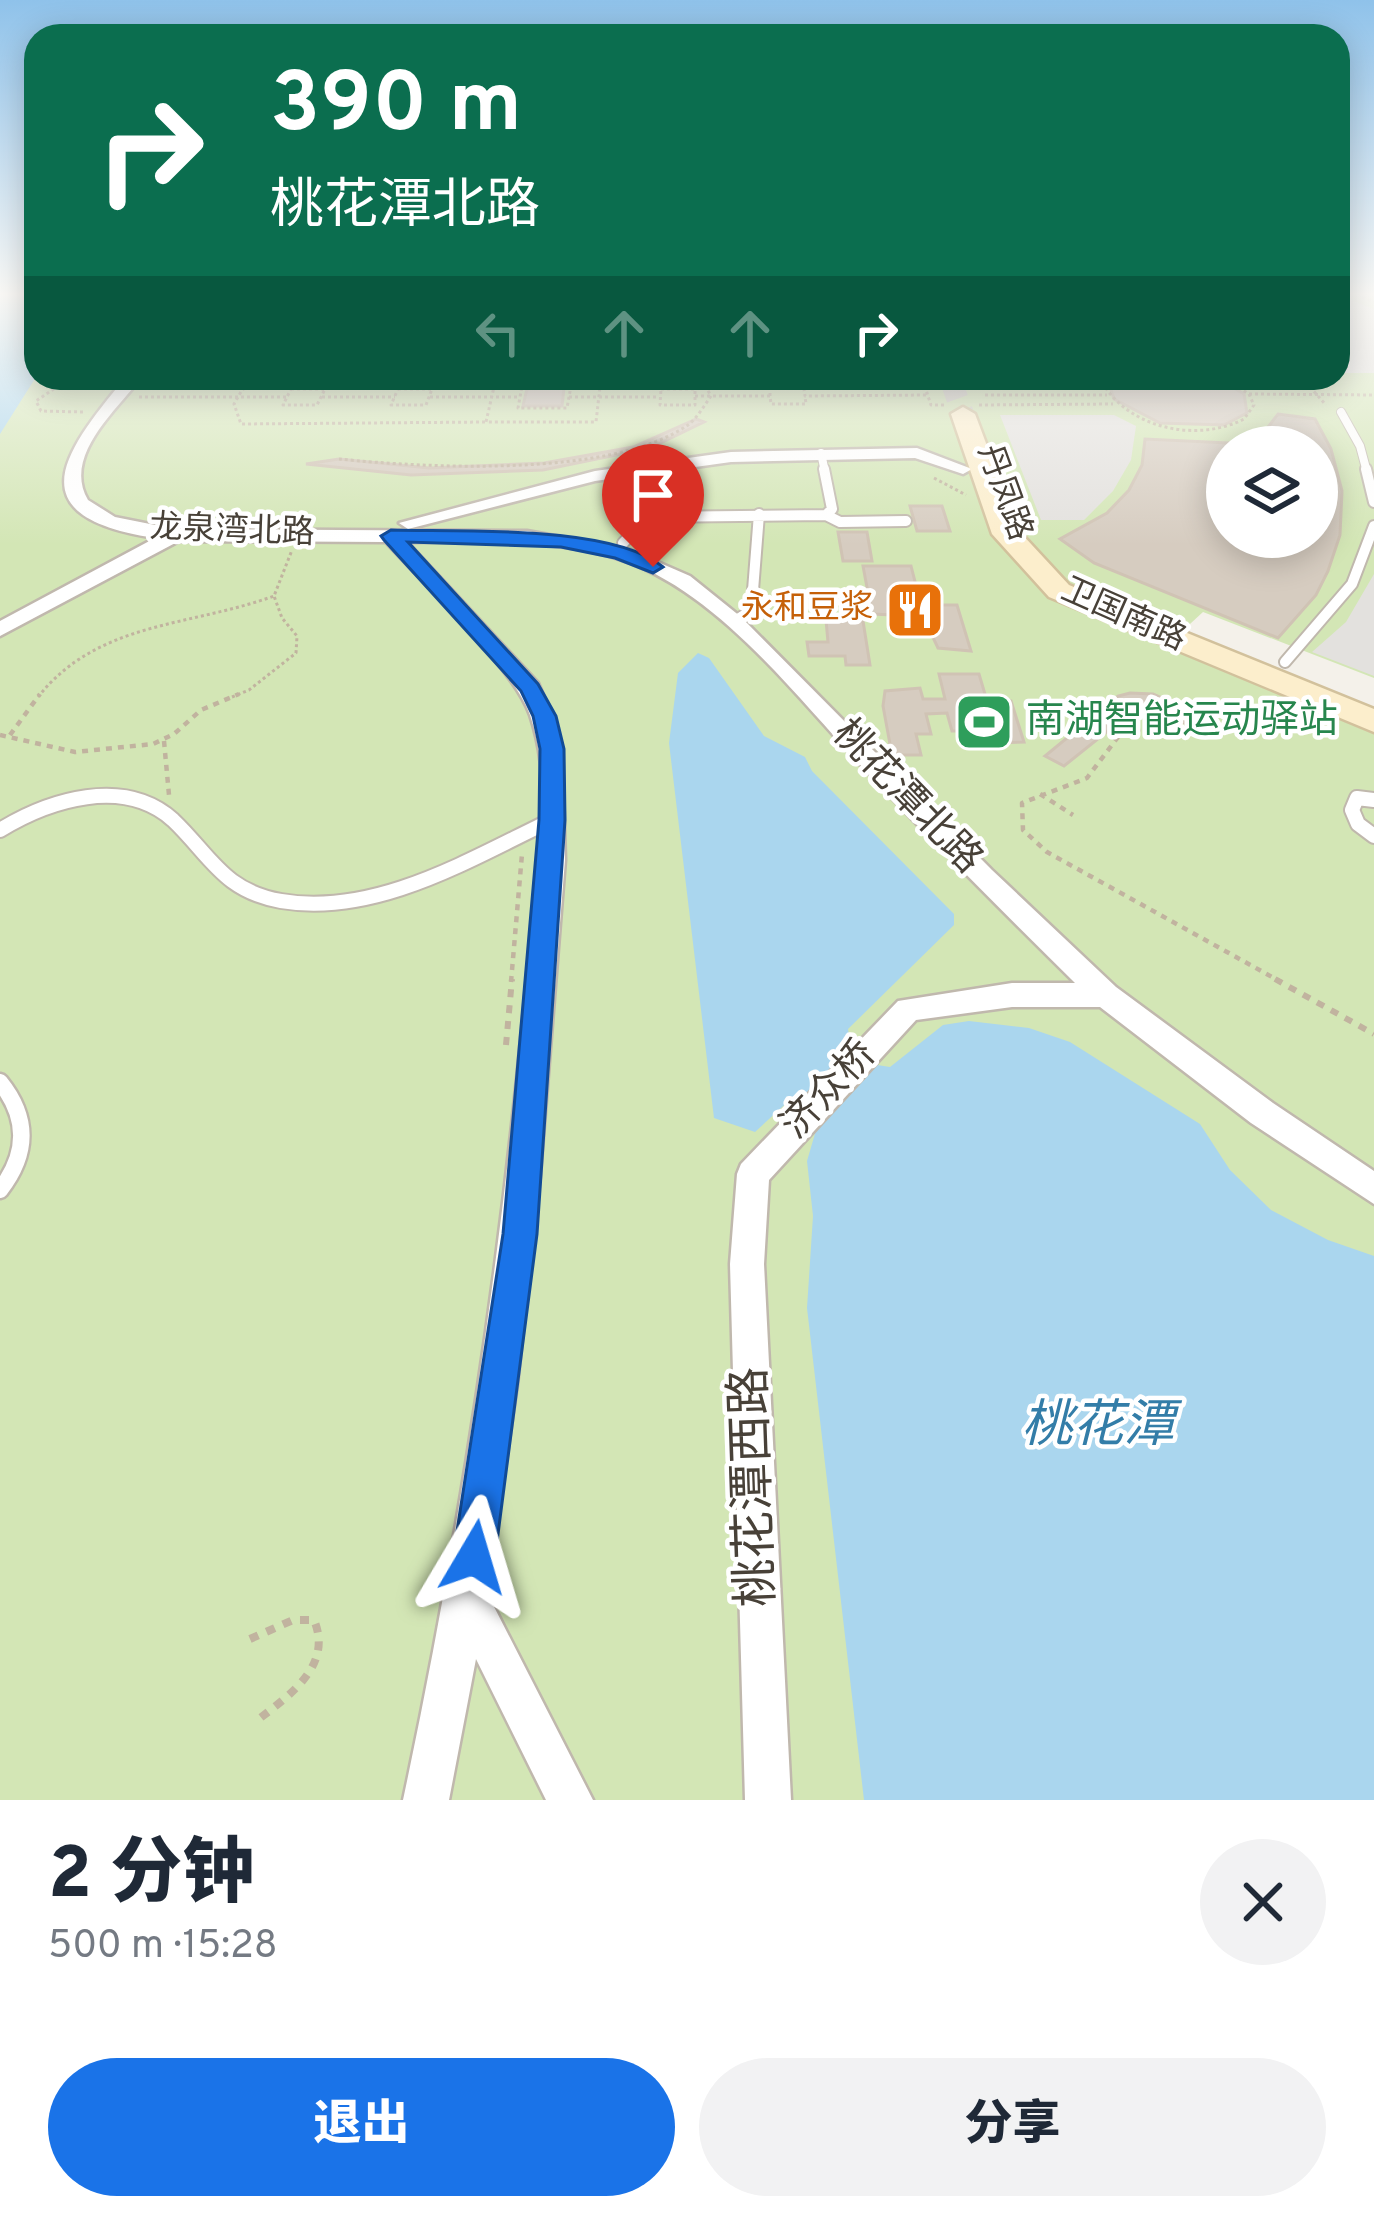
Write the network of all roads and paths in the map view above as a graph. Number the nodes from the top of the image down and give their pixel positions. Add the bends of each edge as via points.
1 (52, 390) edge
2 (120, 390) edge
3 (164, 390) edge
4 (245, 390) edge
5 (290, 390) edge
6 (324, 390) edge
7 (398, 390) edge
8 (432, 390) edge
9 (493, 390) edge
10 (521, 390) edge
11 (570, 390) edge
12 (600, 390) edge
13 (661, 390) edge
14 (695, 390) edge
15 (708, 390) edge
16 (770, 390) edge
17 (804, 390) edge
18 (927, 390) edge
19 (1106, 390) edge
20 (1242, 390) edge
21 (1314, 390) edge
22 (1249, 394) junction
23 (1374, 394) edge
24 (928, 395) junction
25 (1107, 395) junction
26 (695, 396) junction
27 (711, 396) junction
28 (770, 396) junction
29 (805, 396) junction
30 (237, 397) junction
31 (287, 397) junction
32 (321, 397) junction
33 (395, 397) junction
34 (429, 397) junction
35 (492, 397) junction
36 (520, 397) junction
37 (569, 397) junction
38 (599, 397) junction
39 (661, 397) junction
40 (974, 404) junction
41 (1114, 404) junction
42 (542, 408) junction
43 (97, 412) dead end
44 (1335, 412) joint
45 (485, 422) junction
46 (539, 422) junction
47 (821, 452) junction
48 (339, 459) dead end
49 (963, 469) dead end
50 (934, 478) dead end
51 (973, 498) dead end
52 (1374, 502) edge
53 (759, 514) junction
54 (826, 514) junction
55 (906, 521) dead end
56 (1374, 526) edge
57 (134, 529) junction
58 (353, 530) dead end
59 (175, 535) junction
60 (391, 536) junction
61 (297, 540) dead end
62 (623, 543) dead end
63 (1028, 558) junction
64 (122, 562) junction
65 (274, 596) junction
66 (734, 621) junction
67 (0, 630) edge
68 (1285, 662) junction
69 (1374, 698) edge
70 (1374, 722) edge
71 (0, 735) edge
72 (10, 735) junction
73 (1187, 736) dead end
74 (164, 739) junction
75 (1040, 794) junction
76 (1374, 800) edge
77 (1073, 815) dead end
78 (171, 819) junction
79 (552, 820) junction
80 (0, 830) edge
81 (1374, 836) edge
82 (524, 844) dead end
83 (1106, 994) junction
84 (1374, 1034) edge
85 (506, 1063) dead end
86 (0, 1082) edge
87 (752, 1174) joint
88 (1374, 1189) edge
89 (0, 1190) edge
90 (469, 1601) junction
91 (250, 1639) dead end
92 (259, 1719) dead end
93 (426, 1800) edge
94 (570, 1800) edge
95 (768, 1800) edge

1 - 43 path via 36,400 41,412
2 - 57 street, 龙泉湾北路 via 76,458 71,484 93,512
3 - 30 path
4 - 30 path
5 - 31 path
6 - 32 path
7 - 33 path
8 - 34 path
9 - 35 path
10 - 36 path
11 - 37 path
12 - 38 path
13 - 39 path
14 - 26 path
15 - 27 path
16 - 28 path
17 - 29 path
18 - 24 path
19 - 25 path
20 - 22 path
21 - 44 path
22 - 23 path
22 - 41 path via 1252,415 1222,429 1161,425
24 - 29 path
24 - 40 path via 931,405
25 - 40 path
25 - 41 path
26 - 27 path
26 - 39 path via 695,405 660,404
27 - 28 path
27 - 48 path via 702,415 676,431 569,460 429,468
28 - 29 path via 771,404 806,404
30 - 31 path
30 - 45 path via 241,424
31 - 32 path via 283,405 317,405
32 - 33 path
33 - 34 path via 392,405 426,405
34 - 35 path
35 - 36 path
35 - 45 path
36 - 42 path via 518,408
37 - 38 path
37 - 42 path via 567,408
38 - 39 path
38 - 46 path via 596,422
40 - 41 path
40 - 63 main road, 丹凤路 via 1006,534
42 - 46 path
44 - 52 lane via 1360,446
45 - 46 path
47 - 49 street via 917,452
47 - 54 lane via 832,509
47 - 58 street via 630,469 445,516
50 - 51 path
53 - 54 lane
53 - 62 lane via 648,517
53 - 66 lane via 752,603
54 - 55 lane via 840,522
56 - 68 lane via 1352,588
57 - 59 street, 龙泉湾北路
57 - 64 street
59 - 60 street, 龙泉湾北路
59 - 64 street
60 - 66 street, 桃花潭北路 via 527,537 621,553 682,580
60 - 79 street via 530,688 552,749
61 - 65 path
63 - 68 main road, 卫国南路
63 - 70 main road, 卫国南路 via 1059,592
64 - 67 street
65 - 72 path via 103,642 75,658
65 - 74 path via 297,636 296,653
66 - 83 street, 桃花潭北路
68 - 69 main road, 卫国南路
71 - 72 path
72 - 74 path via 75,752
73 - 75 path via 1130,729 1112,740 1087,778
74 - 78 path
75 - 77 path
75 - 84 path via 1022,803 1020,820 1047,852
76 - 81 lane via 1357,798 1352,810
78 - 79 lane via 237,890 301,903 376,895
78 - 80 lane via 130,796 86,797
79 - 90 street via 520,1234
82 - 85 path
83 - 87 street, 济众桥 via 908,1009
83 - 88 street, 桃花潭北路
86 - 89 lane via 19,1102 25,1136
87 - 95 street, 桃花潭西路 via 747,1264
90 - 93 street
90 - 94 street
91 - 92 path via 293,1620 314,1620 322,1634 309,1674

